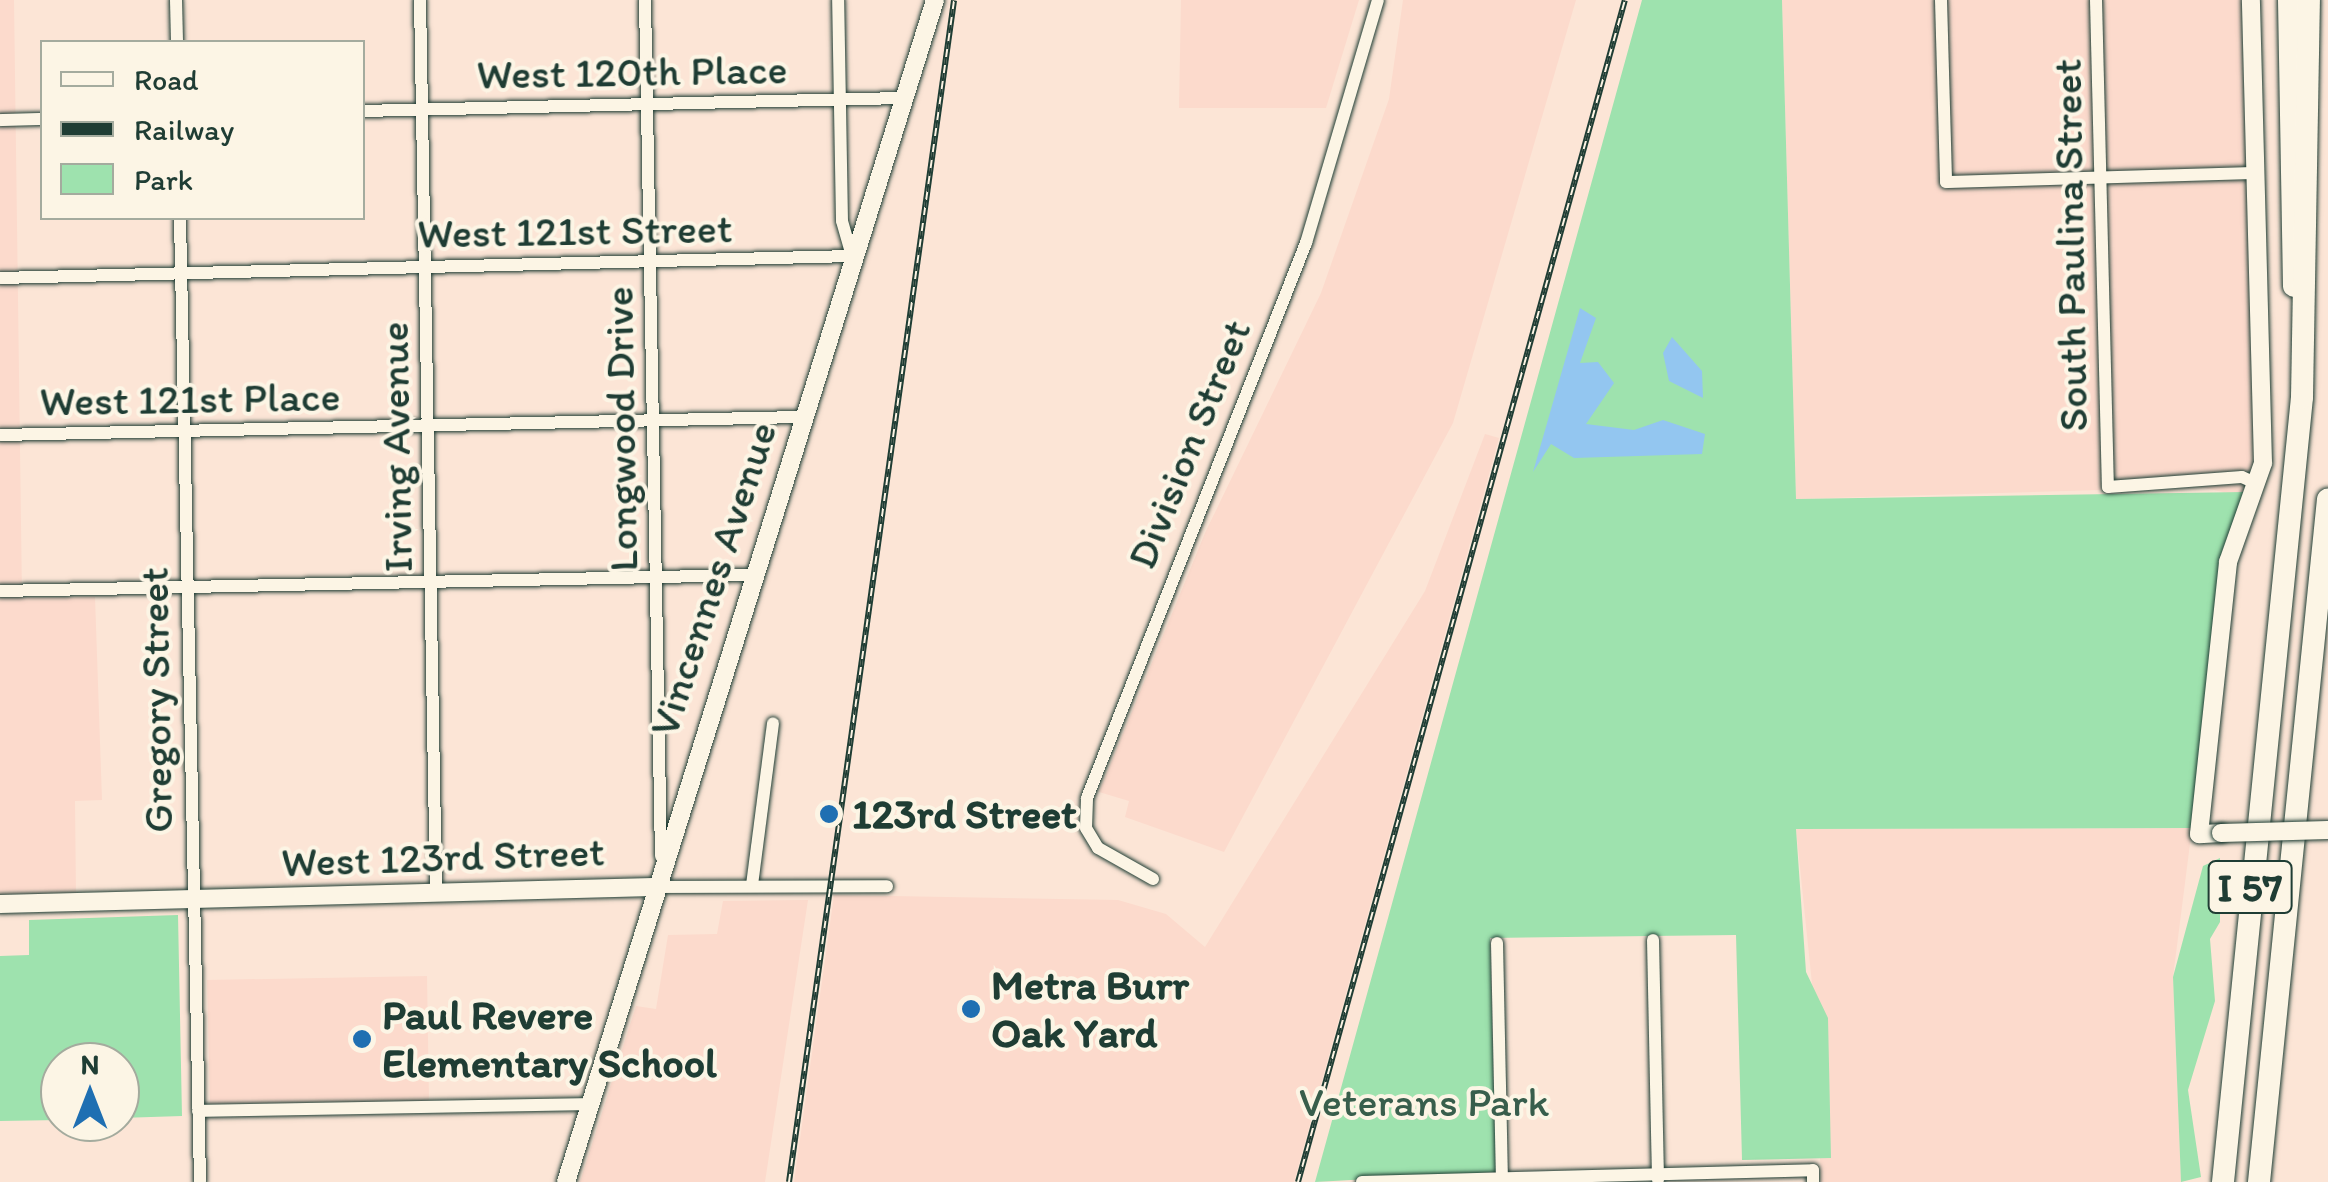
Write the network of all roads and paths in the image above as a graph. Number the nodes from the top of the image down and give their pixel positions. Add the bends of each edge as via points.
1 (176, 0) edge
2 (420, 0) edge
3 (645, 0) edge
4 (838, 0) edge
5 (935, 0) edge
6 (1378, 0) edge
7 (1941, 0) edge
8 (2096, 0) edge
9 (2251, 0) edge
10 (2290, 0) edge
11 (2309, 0) edge
12 (177, 40) edge
13 (903, 98) junction
14 (840, 100) junction
15 (647, 104) junction
16 (422, 109) junction
17 (365, 111) edge
18 (40, 119) edge
19 (0, 120) edge
20 (2255, 173) junction
21 (2100, 178) junction
22 (180, 220) edge
23 (852, 256) junction
24 (650, 262) junction
25 (425, 267) junction
26 (181, 273) junction
27 (0, 278) edge
28 (801, 418) junction
29 (652, 421) junction
30 (428, 426) junction
31 (184, 432) junction
32 (0, 436) edge
33 (2258, 484) junction
34 (2328, 499) edge
35 (752, 575) junction
36 (656, 577) junction
37 (431, 582) junction
38 (186, 588) junction
39 (0, 591) edge
40 (2280, 592) junction
41 (772, 723) dead end
42 (2328, 830) edge
43 (661, 856) junction
44 (1153, 879) dead end
45 (653, 886) junction
46 (752, 886) junction
47 (887, 886) dead end
48 (436, 892) junction
49 (192, 900) junction
50 (0, 904) edge
51 (1653, 940) dead end
52 (1497, 943) dead end
53 (586, 1104) junction
54 (198, 1111) junction
55 (1813, 1176) edge
56 (1658, 1178) edge
57 (1502, 1180) edge
58 (200, 1182) edge
59 (566, 1182) edge
60 (1362, 1182) edge
61 (2223, 1182) edge
62 (2262, 1182) edge

1 - 12 street
2 - 16 street, Irving Avenue
3 - 15 street, Longwood Drive
4 - 14 street
5 - 13 main road, Vincennes Avenue
6 - 44 street, Division Street via 1306,244 1087,798 1086,828 1098,848
7 - 21 street via 1946,182
8 - 21 street, South Paulina Street
9 - 20 main road
10 - 40 highway via 2295,273
11 - 40 highway, I 57 via 2309,300
13 - 14 street, West 120th Place
13 - 23 main road, Vincennes Avenue
14 - 15 street, West 120th Place
14 - 23 street via 842,221
15 - 16 street, West 120th Place
15 - 24 street, Longwood Drive
16 - 17 street, West 120th Place
16 - 25 street, Irving Avenue
18 - 19 street
20 - 21 street
20 - 33 main road
21 - 33 street, South Paulina Street via 2108,488 2242,478
22 - 26 street, Gregory Street
23 - 24 street, West 121st Street
23 - 28 main road, Vincennes Avenue
24 - 25 street, West 121st Street
24 - 29 street, Longwood Drive
25 - 26 street, West 121st Street
25 - 30 street, Irving Avenue
26 - 27 street, West 121st Street
26 - 31 street, Gregory Street
28 - 29 street, West 121st Place
28 - 35 main road, Vincennes Avenue
29 - 30 street, West 121st Place
29 - 36 street, Longwood Drive
30 - 31 street, West 121st Place
30 - 37 street, Irving Avenue
31 - 32 street, West 121st Place
31 - 38 street, Gregory Street
33 - 42 main road, bridge via 2228,562 2199,834
34 - 62 highway, I 57
35 - 36 street
35 - 43 main road, Vincennes Avenue
36 - 37 street
36 - 43 street, Longwood Drive
37 - 38 street
37 - 48 street, Irving Avenue
38 - 39 street
38 - 49 street, Gregory Street
40 - 61 highway, I 57
41 - 46 street
43 - 45 main road, Vincennes Avenue
45 - 46 street, West 123rd Street
45 - 48 main road, West 123rd Street
45 - 53 main road, Vincennes Avenue
46 - 47 street, West 123rd Street
48 - 49 main road, West 123rd Street
49 - 50 main road, West 123rd Street
49 - 54 street, Gregory Street
51 - 56 street
52 - 57 street
53 - 54 street
53 - 59 main road, Vincennes Avenue
54 - 58 street, Gregory Street
55 - 56 street
56 - 57 street
57 - 60 street

